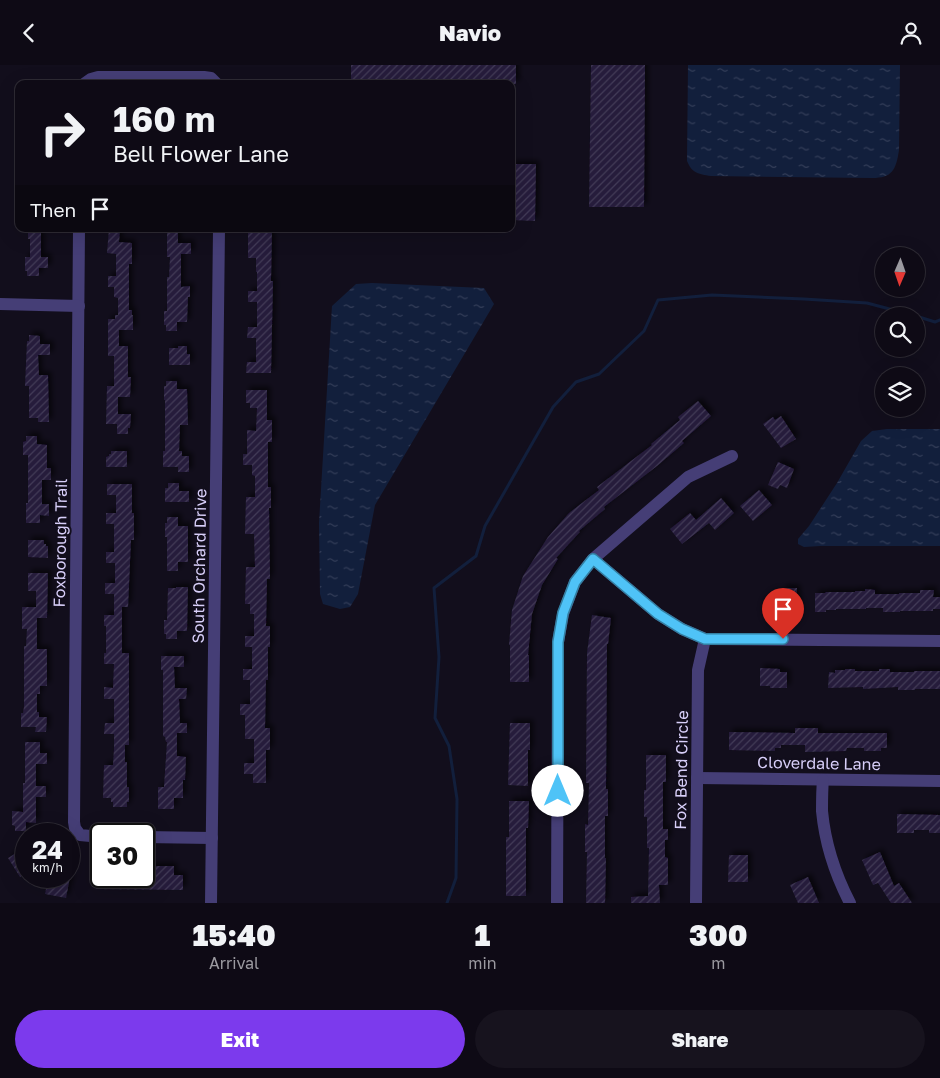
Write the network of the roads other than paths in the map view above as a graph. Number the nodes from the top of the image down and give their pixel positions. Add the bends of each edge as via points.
1 (90, 80) edge
2 (213, 80) edge
3 (79, 232) edge
4 (219, 232) edge
5 (0, 304) edge
6 (79, 306) junction
7 (732, 457) dead end
8 (593, 559) junction
9 (705, 639) junction
10 (940, 641) edge
11 (697, 778) junction
12 (823, 780) junction
13 (940, 781) edge
14 (90, 836) edge
15 (155, 837) edge
16 (212, 838) junction
17 (211, 903) edge
18 (557, 903) edge
19 (696, 903) edge
20 (850, 903) edge

1 - 2 street via 98,77 204,77
3 - 6 street, Foxborough Trail
4 - 16 street, South Orchard Drive
5 - 6 street
6 - 14 street, Foxborough Trail via 74,822 80,835
7 - 8 street via 688,477
8 - 9 street via 658,614
8 - 18 street via 575,582 563,613 558,642
9 - 10 street
9 - 11 street, Fox Bend Circle via 698,670
11 - 12 street, Cloverdale Lane
11 - 19 street, Fox Bend Circle
12 - 13 street, Cloverdale Lane
12 - 20 street via 822,809 827,846
15 - 16 street
16 - 17 street, South Orchard Drive

